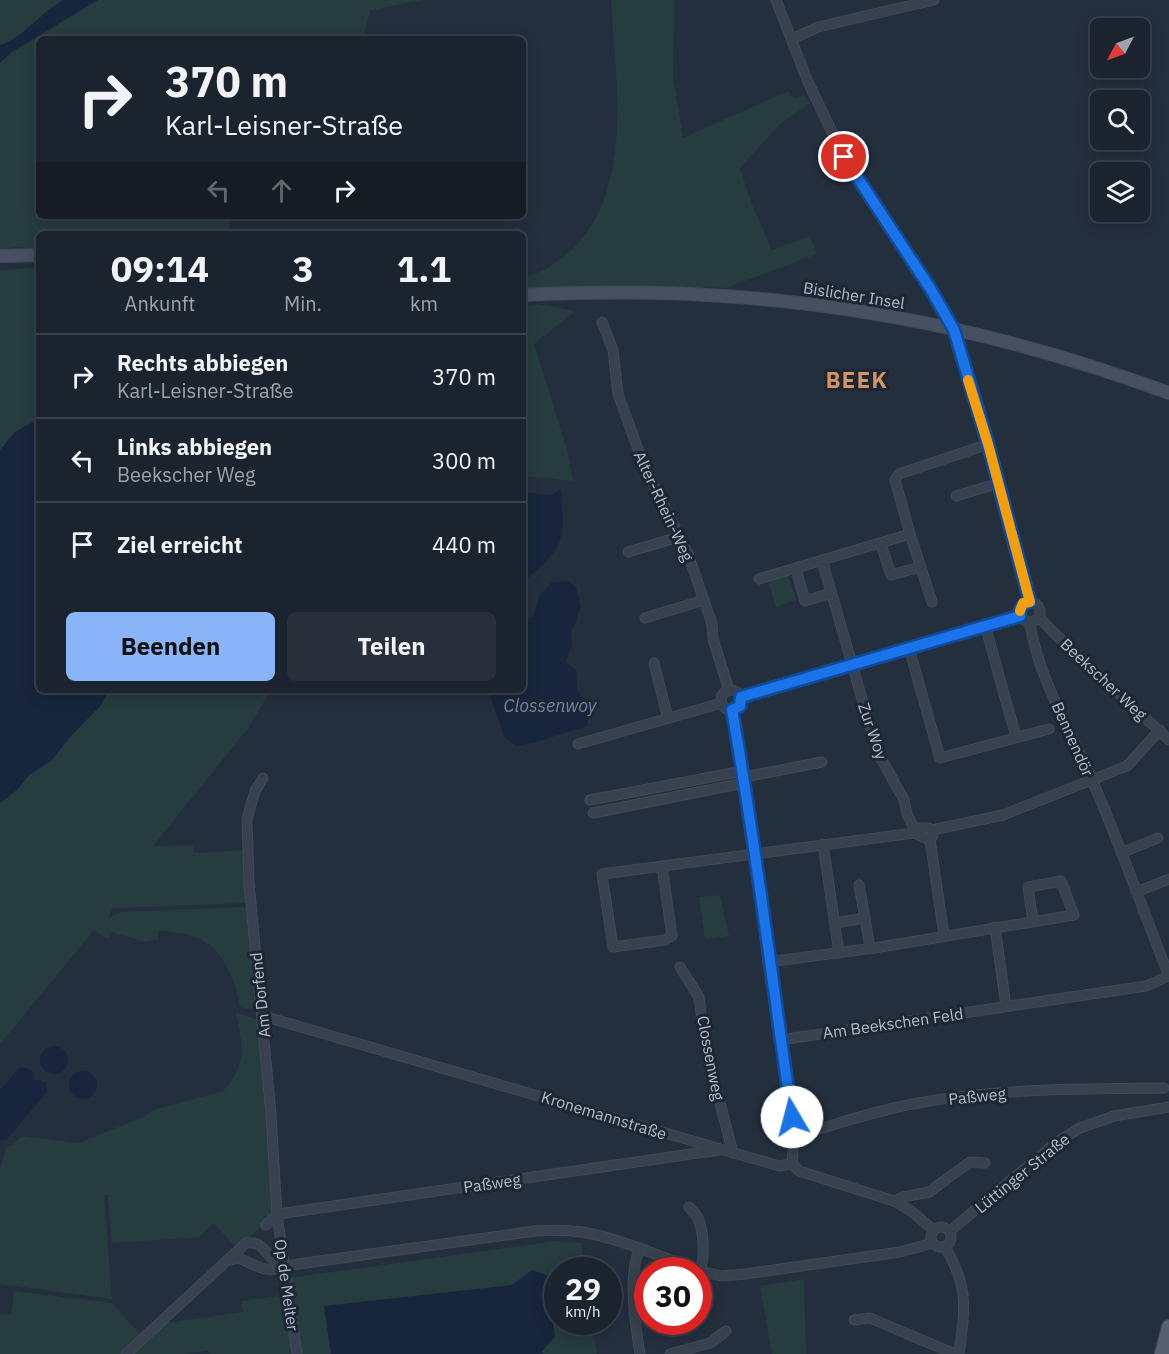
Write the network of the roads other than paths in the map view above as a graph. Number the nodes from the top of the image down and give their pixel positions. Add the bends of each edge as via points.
1 (776, 0) edge
2 (934, 0) edge
3 (792, 39) junction
4 (36, 255) edge
5 (0, 256) edge
6 (526, 295) edge
7 (602, 322) dead end
8 (954, 330) junction
9 (1169, 393) edge
10 (988, 444) junction
11 (999, 483) junction
12 (956, 496) dead end
13 (910, 534) junction
14 (679, 537) junction
15 (881, 544) junction
16 (628, 552) dead end
17 (822, 560) junction
18 (920, 567) junction
19 (796, 568) junction
20 (759, 579) dead end
21 (831, 593) junction
22 (704, 600) junction
23 (932, 602) dead end
24 (1030, 602) junction
25 (1020, 616) junction
26 (1039, 617) junction
27 (645, 618) dead end
28 (1030, 623) junction
29 (985, 626) junction
30 (909, 648) junction
31 (654, 663) dead end
32 (852, 664) junction
33 (729, 690) junction
34 (741, 697) junction
35 (722, 703) junction
36 (732, 710) junction
37 (668, 718) junction
38 (1048, 729) dead end
39 (1160, 730) junction
40 (1016, 737) junction
41 (1169, 740) edge
42 (578, 744) dead end
43 (822, 762) dead end
44 (263, 777) dead end
45 (744, 777) junction
46 (1092, 780) junction
47 (590, 800) dead end
48 (593, 813) dead end
49 (914, 830) junction
50 (931, 835) junction
51 (1158, 838) dead end
52 (823, 844) junction
53 (1121, 853) junction
54 (755, 854) junction
55 (662, 866) junction
56 (1169, 879) edge
57 (860, 885) dead end
58 (1136, 892) junction
59 (865, 918) junction
60 (1033, 921) junction
61 (835, 923) junction
62 (995, 927) junction
63 (944, 935) junction
64 (870, 948) junction
65 (839, 953) junction
66 (768, 962) junction
67 (680, 967) dead end
68 (1169, 976) edge
69 (1006, 1006) junction
70 (263, 1016) junction
71 (780, 1040) junction
72 (1164, 1088) dead end
73 (1169, 1107) edge
74 (794, 1136) junction
75 (722, 1150) junction
76 (733, 1153) junction
77 (985, 1163) dead end
78 (792, 1164) junction
79 (894, 1201) junction
80 (689, 1207) dead end
81 (277, 1215) junction
82 (266, 1225) dead end
83 (934, 1230) junction
84 (950, 1231) junction
85 (933, 1243) junction
86 (945, 1247) junction
87 (639, 1250) junction
88 (659, 1257) edge
89 (703, 1257) edge
90 (230, 1260) junction
91 (284, 1266) junction
92 (712, 1274) edge
93 (854, 1320) dead end
94 (1169, 1327) edge
95 (726, 1331) dead end
96 (126, 1354) edge
97 (297, 1354) edge
98 (640, 1354) edge
99 (670, 1354) edge
100 (957, 1354) edge
101 (1162, 1354) edge

1 - 3 street
2 - 3 street via 818,27
3 - 8 street via 844,157
4 - 5 main road
6 - 8 main road, Bislicher Insel via 604,292 724,296 851,310
7 - 14 street, Alter-Rhein-Weg via 613,350 618,394 643,463
8 - 9 main road, Bislicher Insel via 1034,350
8 - 10 street
10 - 11 street
10 - 13 street via 899,474 895,480
11 - 12 street
11 - 24 street
13 - 15 street
13 - 18 street
14 - 16 street
14 - 22 street, Alter-Rhein-Weg
15 - 17 street
15 - 18 street via 891,575
17 - 19 street
17 - 21 street, Zur Woy
18 - 23 street
19 - 20 street
19 - 21 street via 805,600
21 - 32 street, Zur Woy
22 - 27 street
22 - 33 street, Alter-Rhein-Weg
24 - 25 street via 1023,603
24 - 26 street via 1039,606
25 - 28 street
25 - 29 street
26 - 28 street
26 - 39 street, Beekscher Weg
28 - 46 street, Bennendör via 1065,725
29 - 30 street
29 - 40 street
30 - 32 street
30 - 40 street via 940,758
31 - 37 street
32 - 34 street
32 - 49 street, Zur Woy via 877,752 904,800
33 - 34 street via 735,690
33 - 35 street via 722,696
34 - 36 street via 740,706
35 - 36 street
35 - 37 street
36 - 45 street
37 - 42 street
38 - 40 street
39 - 41 street, Beekscher Weg
39 - 46 street via 1127,766
43 - 45 street
44 - 70 street, Am Dorfend via 247,819 249,883
45 - 47 street
45 - 48 street
45 - 54 street
46 - 50 street via 1003,814
46 - 53 street, Bennendör
49 - 50 street via 929,828
49 - 52 street
50 - 63 street
51 - 53 street
52 - 54 street
52 - 61 street
53 - 58 street, Bennendör
54 - 55 street
54 - 66 street
55 - 55 street via 602,874 613,947 672,936
56 - 58 street
57 - 59 street
58 - 68 street, Bennendör
59 - 61 street
59 - 64 street
60 - 60 street via 1074,915 1061,881 1028,887
60 - 62 street
61 - 65 street
62 - 63 street
62 - 69 street
63 - 64 street
64 - 65 street
65 - 66 street
66 - 71 street
67 - 76 street, Clossenweg via 699,997 705,1045
68 - 69 street, Am Beekschen Feld via 1146,986
69 - 71 street, Am Beekschen Feld
70 - 75 street, Kronemannstraße
70 - 81 street, Am Dorfend
71 - 74 street
72 - 74 street, Paßweg via 1040,1090 919,1102
73 - 84 street, Lüttinger Straße via 1114,1116 1080,1128 1057,1142
74 - 78 street
75 - 76 street, Kronemannstraße
75 - 81 street, Paßweg
76 - 78 street, Kronemannstraße via 779,1166
77 - 79 street via 970,1162 936,1189
78 - 79 street, Kronemannstraße via 799,1171
79 - 83 street, Kronemannstraße
80 - 89 street via 698,1218
81 - 82 street
81 - 91 street, Op de Melter
83 - 84 street via 939,1227
83 - 85 street
84 - 86 street via 950,1242
85 - 86 street
85 - 92 street via 900,1252 745,1274
86 - 100 street via 962,1281 964,1297
87 - 88 street
87 - 91 street via 582,1232 535,1231
87 - 98 street via 634,1286
90 - 91 street via 239,1258 267,1271
90 - 91 street via 246,1243 254,1242 276,1264
90 - 96 street
91 - 97 street, Op de Melter
93 - 100 street via 870,1318
94 - 101 main road
95 - 99 street via 710,1342

